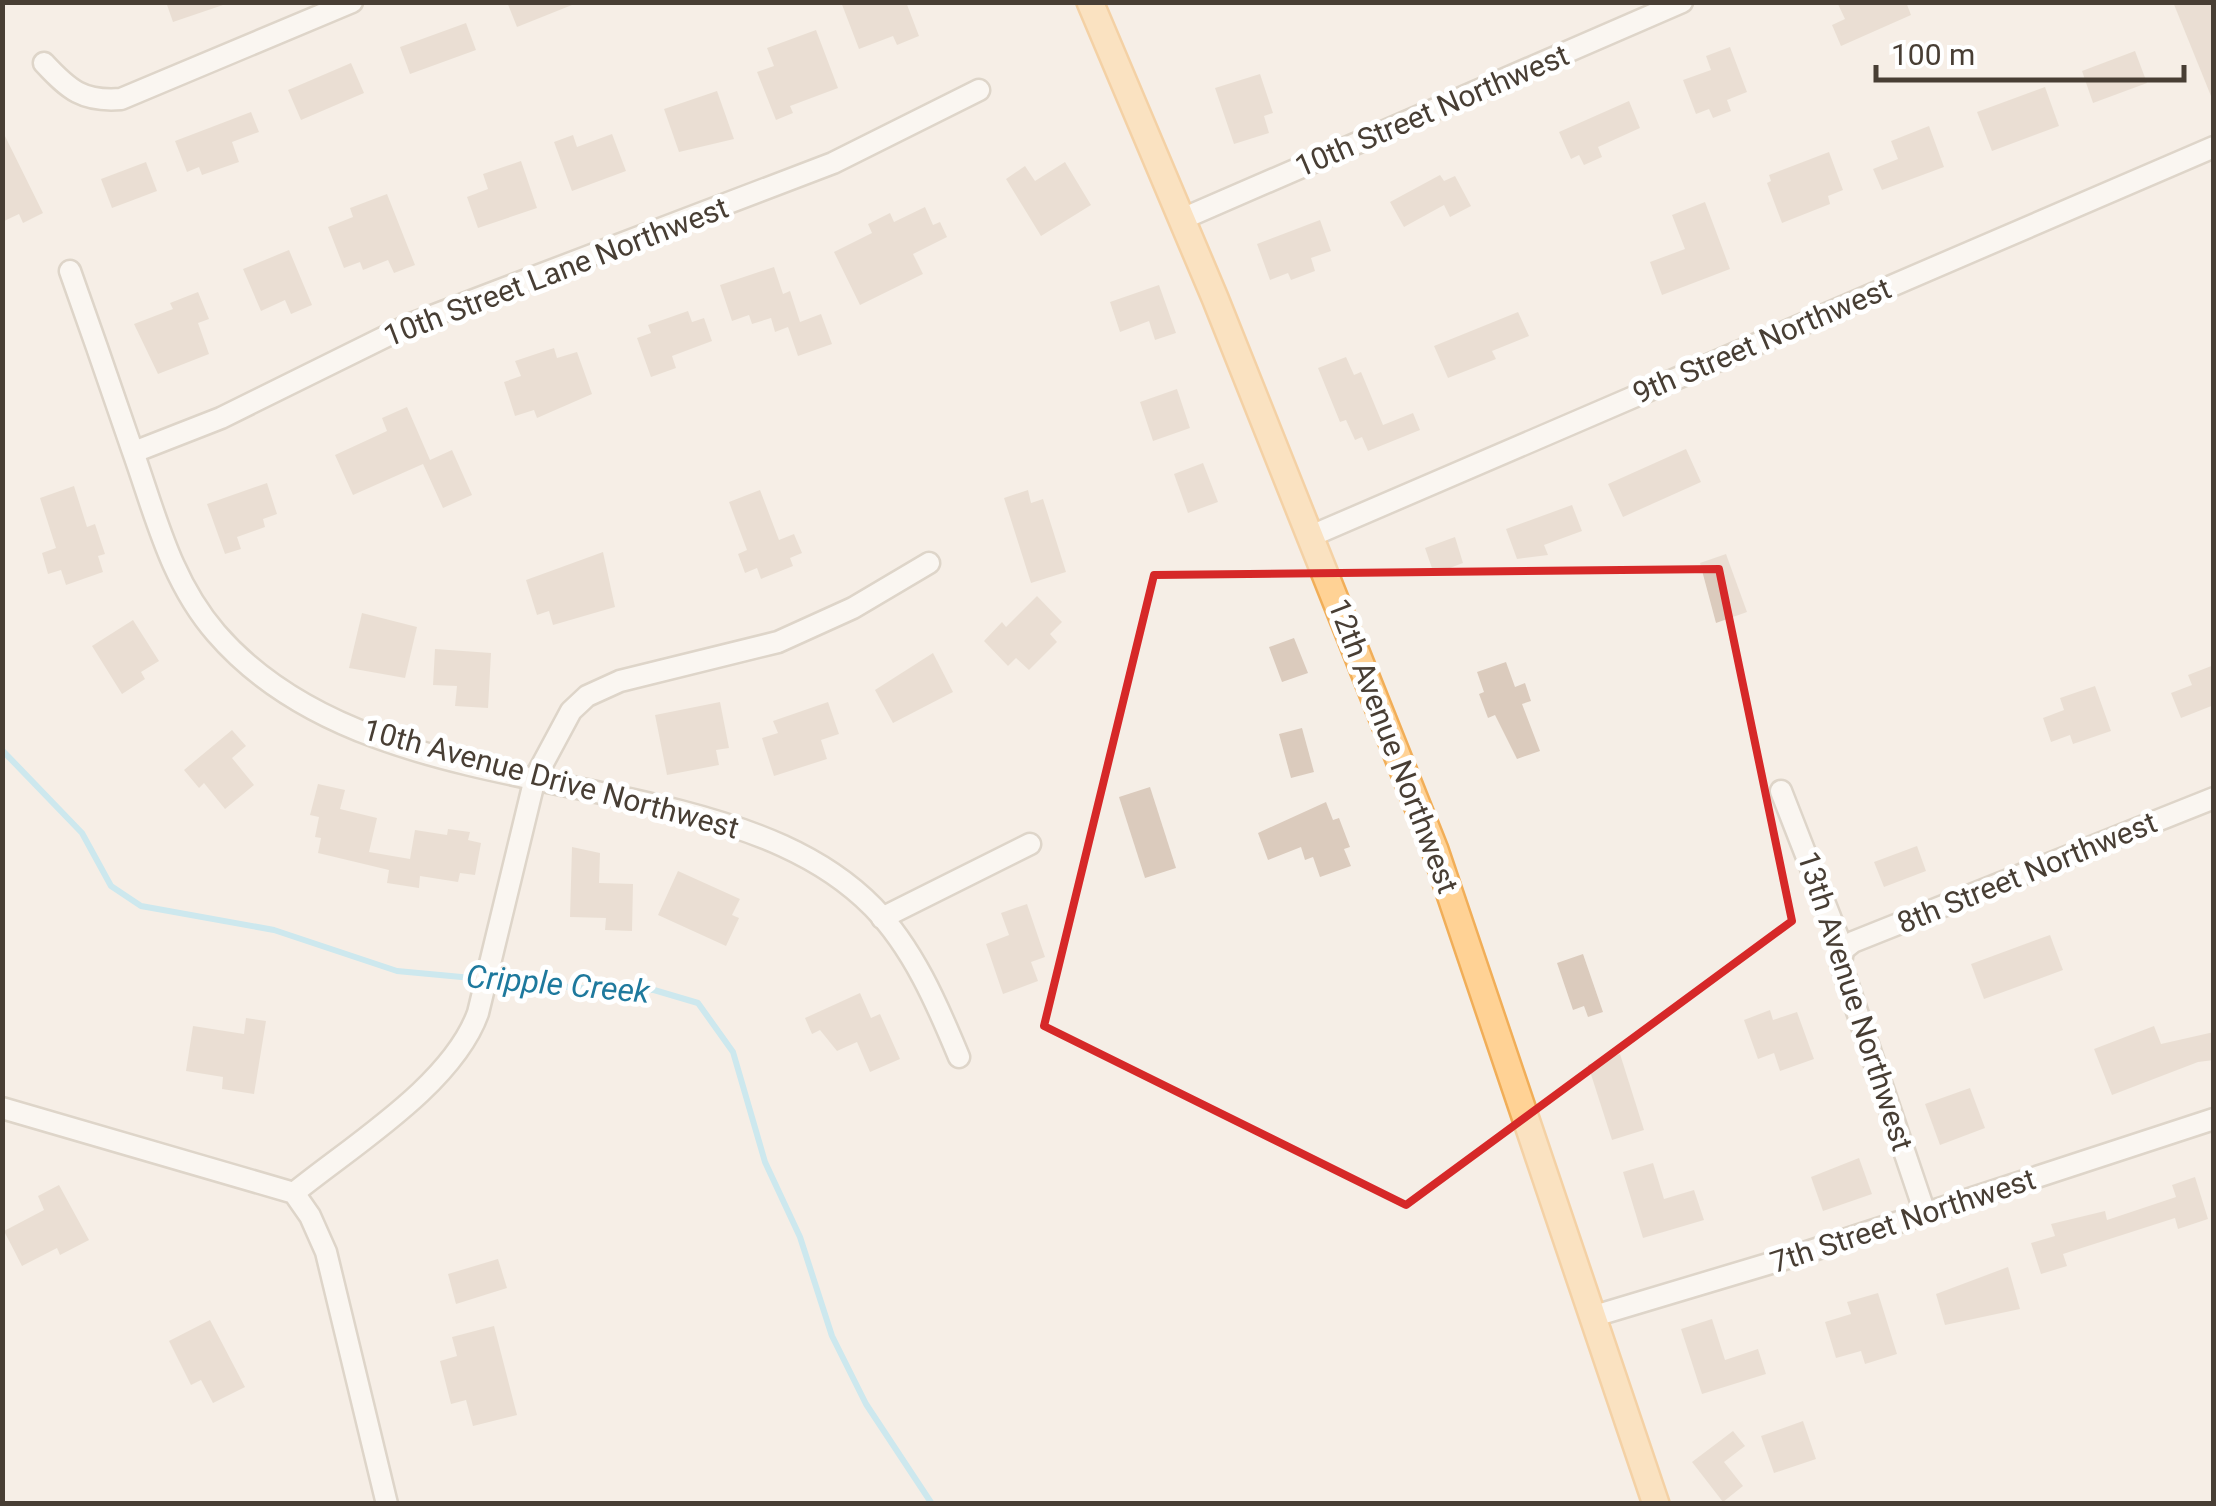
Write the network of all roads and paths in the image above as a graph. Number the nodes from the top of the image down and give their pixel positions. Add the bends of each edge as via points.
1 (352, 2) edge
2 (1090, 2) edge
3 (1682, 2) edge
4 (44, 63) dead end
5 (979, 90) dead end
6 (2214, 146) edge
7 (1182, 219) junction
8 (70, 271) dead end
9 (134, 452) junction
10 (1310, 536) junction
11 (929, 564) dead end
12 (535, 778) junction
13 (1780, 790) dead end
14 (2214, 798) edge
15 (1030, 844) dead end
16 (882, 918) junction
17 (1843, 950) junction
18 (959, 1056) dead end
19 (2, 1108) edge
20 (2214, 1119) edge
21 (294, 1193) junction
22 (1926, 1214) junction
23 (1591, 1317) junction
24 (387, 1504) edge
25 (1656, 1504) edge

1 - 4 street via 121,99 80,96
2 - 7 main road, 12th Avenue Northwest
3 - 7 street, 10th Street Northwest
5 - 9 street, 10th Street Lane Northwest via 833,163 411,324 221,418
6 - 10 street, 9th Street Northwest
7 - 10 main road, 12th Avenue Northwest
8 - 9 street, 10th Avenue Drive Northwest
9 - 12 street, 10th Avenue Drive Northwest via 189,596 262,678 365,732
10 - 23 main road, 12th Avenue Northwest via 1435,850
11 - 12 street via 778,642 600,689 571,711
12 - 16 street, 10th Avenue Drive Northwest via 750,830 821,866
12 - 21 street via 478,1012 464,1045
13 - 17 street, 13th Avenue Northwest
14 - 17 street, 8th Street Northwest
15 - 16 street
16 - 18 street, 10th Avenue Drive Northwest via 923,977
17 - 22 street, 13th Avenue Northwest via 1840,964
19 - 21 street
20 - 22 street, 7th Street Northwest
21 - 24 street via 326,1252
22 - 23 street, 7th Street Northwest
23 - 25 main road, 12th Avenue Northwest

